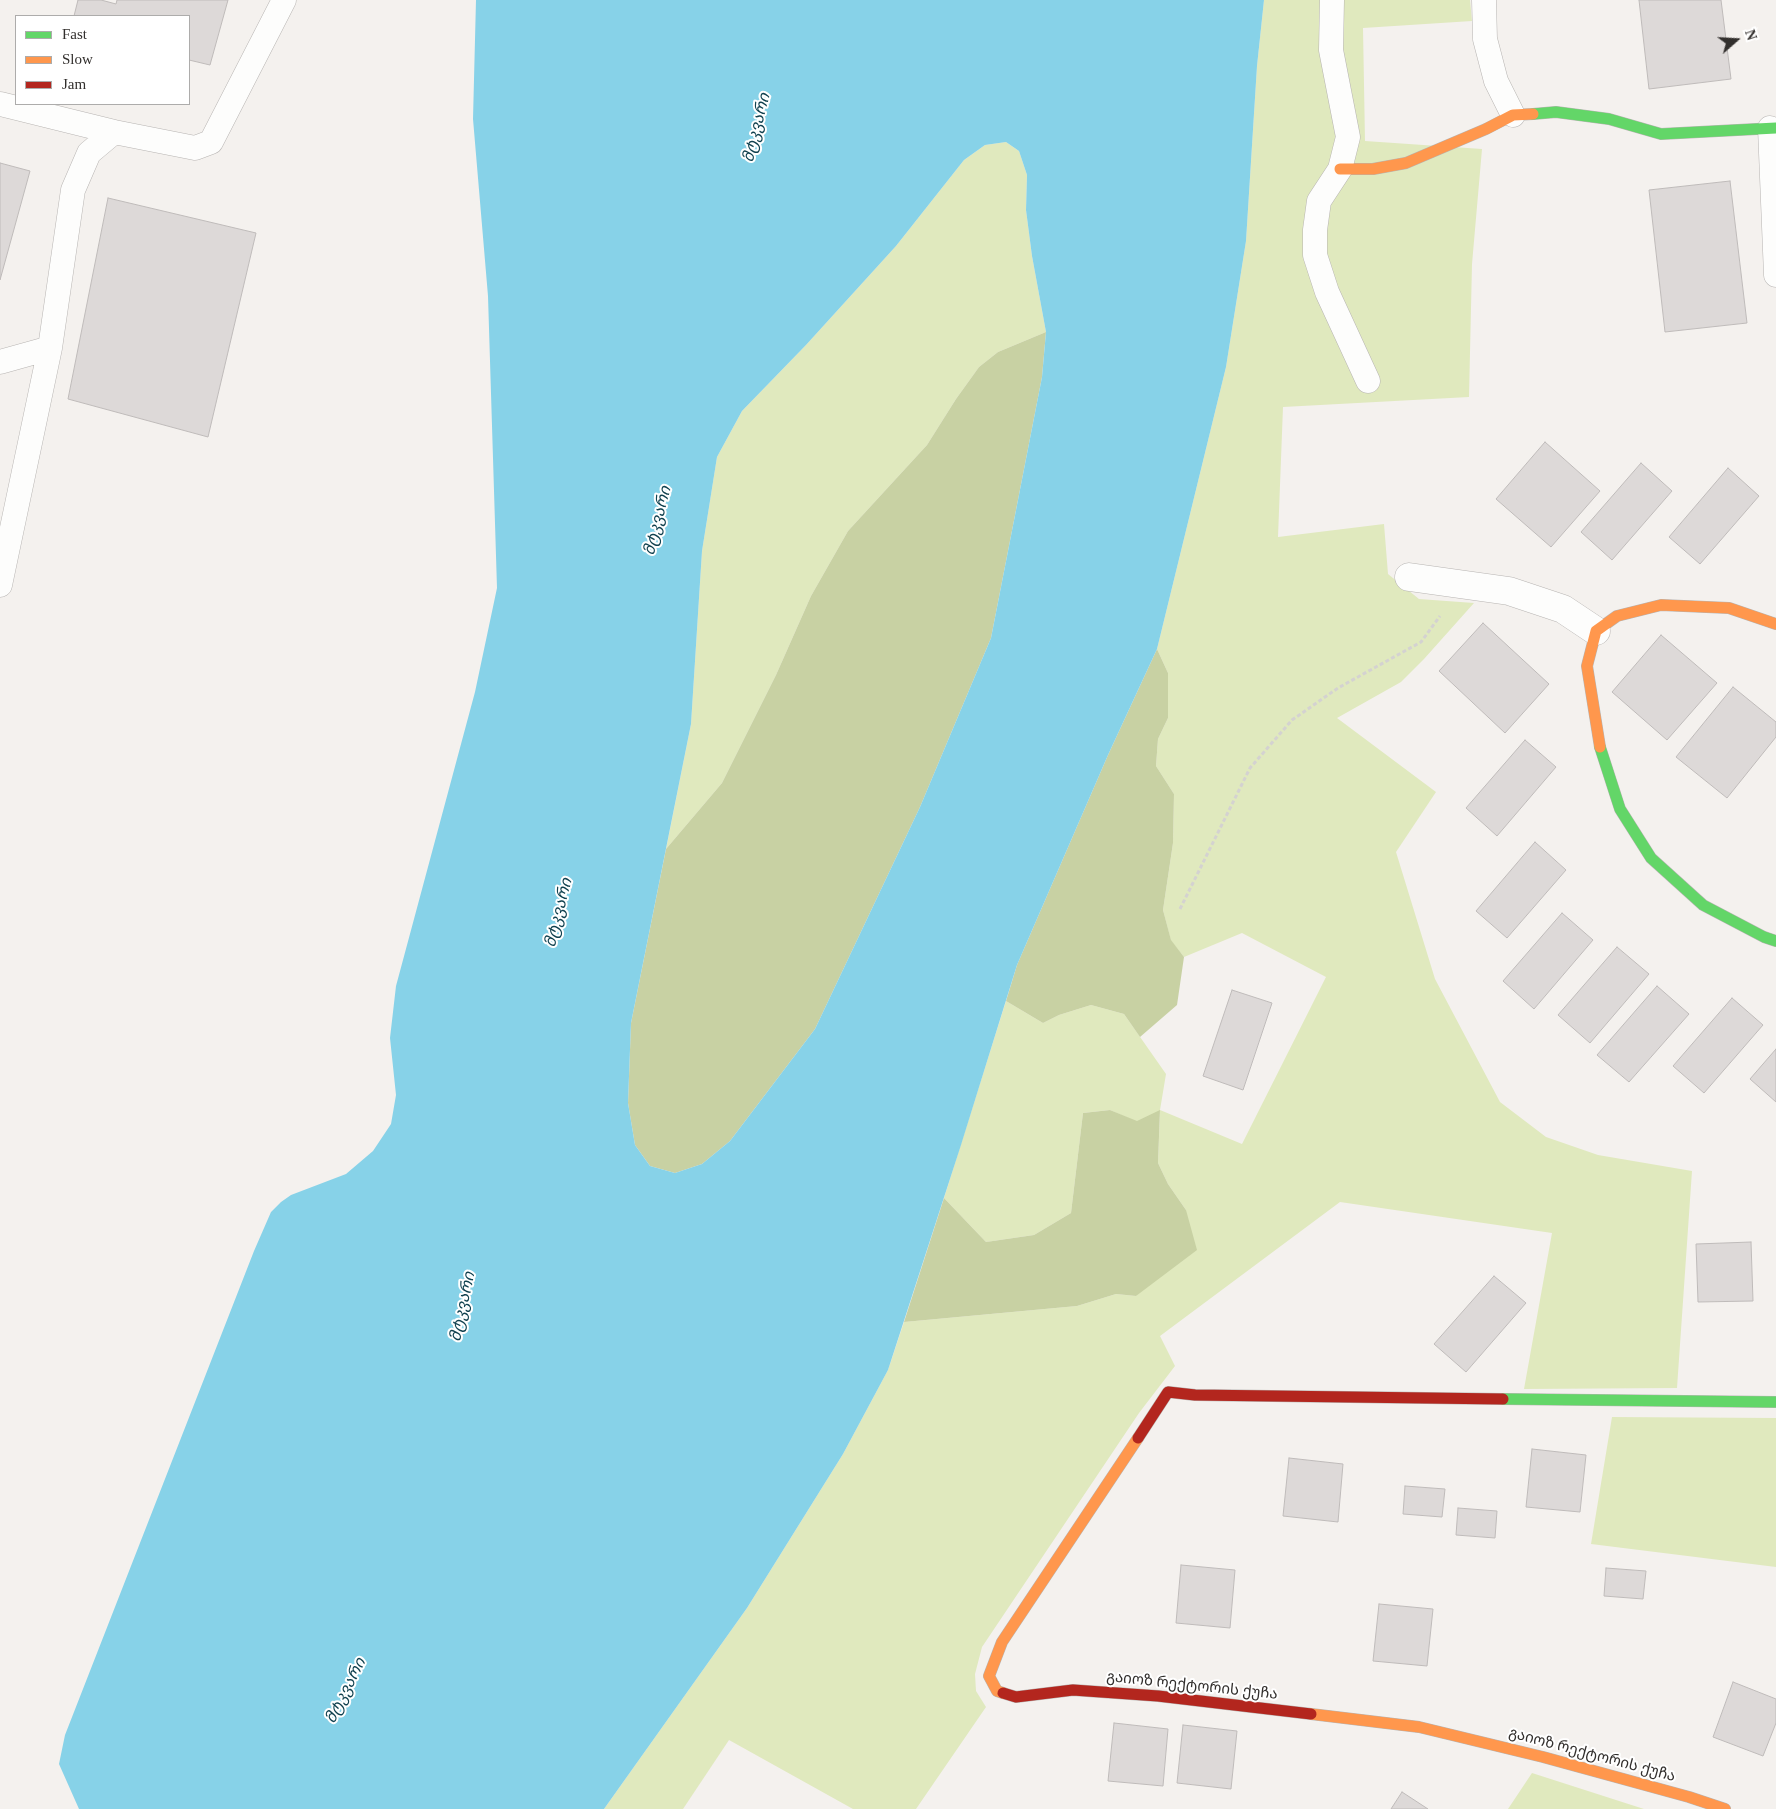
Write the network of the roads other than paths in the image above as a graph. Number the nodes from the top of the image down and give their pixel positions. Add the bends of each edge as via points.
1 (284, 0) edge
2 (1332, 0) edge
3 (1484, 0) edge
4 (0, 104) edge
5 (1513, 115) junction
6 (1773, 128) edge
7 (114, 132) junction
8 (1340, 169) junction
9 (1776, 275) edge
10 (50, 348) junction
11 (0, 362) edge
12 (1368, 380) dead end
13 (1409, 577) dead end
14 (0, 585) edge
15 (1776, 624) edge
16 (1596, 631) junction
17 (1776, 941) edge
18 (1776, 1402) edge
19 (1725, 1809) edge

1 - 7 lane via 211,142 195,148
2 - 8 lane via 1331,50 1348,137
3 - 5 lane via 1485,39 1496,81
4 - 7 lane
5 - 6 street via 1556,112 1608,119 1661,134
5 - 8 street via 1406,163 1373,169
6 - 9 lane
7 - 10 lane via 89,153 73,190
8 - 12 lane via 1319,201 1315,255 1327,292
10 - 11 lane
10 - 14 lane
13 - 16 street via 1509,591 1563,609
15 - 16 street via 1729,608 1661,605 1617,616
16 - 17 street via 1587,666 1598,741 1620,809 1651,858 1703,905
18 - 19 street, გაიოზ რექტორის ქუჩა via 1195,1395 1168,1392 1002,1642 990,1676 997,1691 1016,1697 1073,1690 1158,1696 1419,1727 1689,1796

